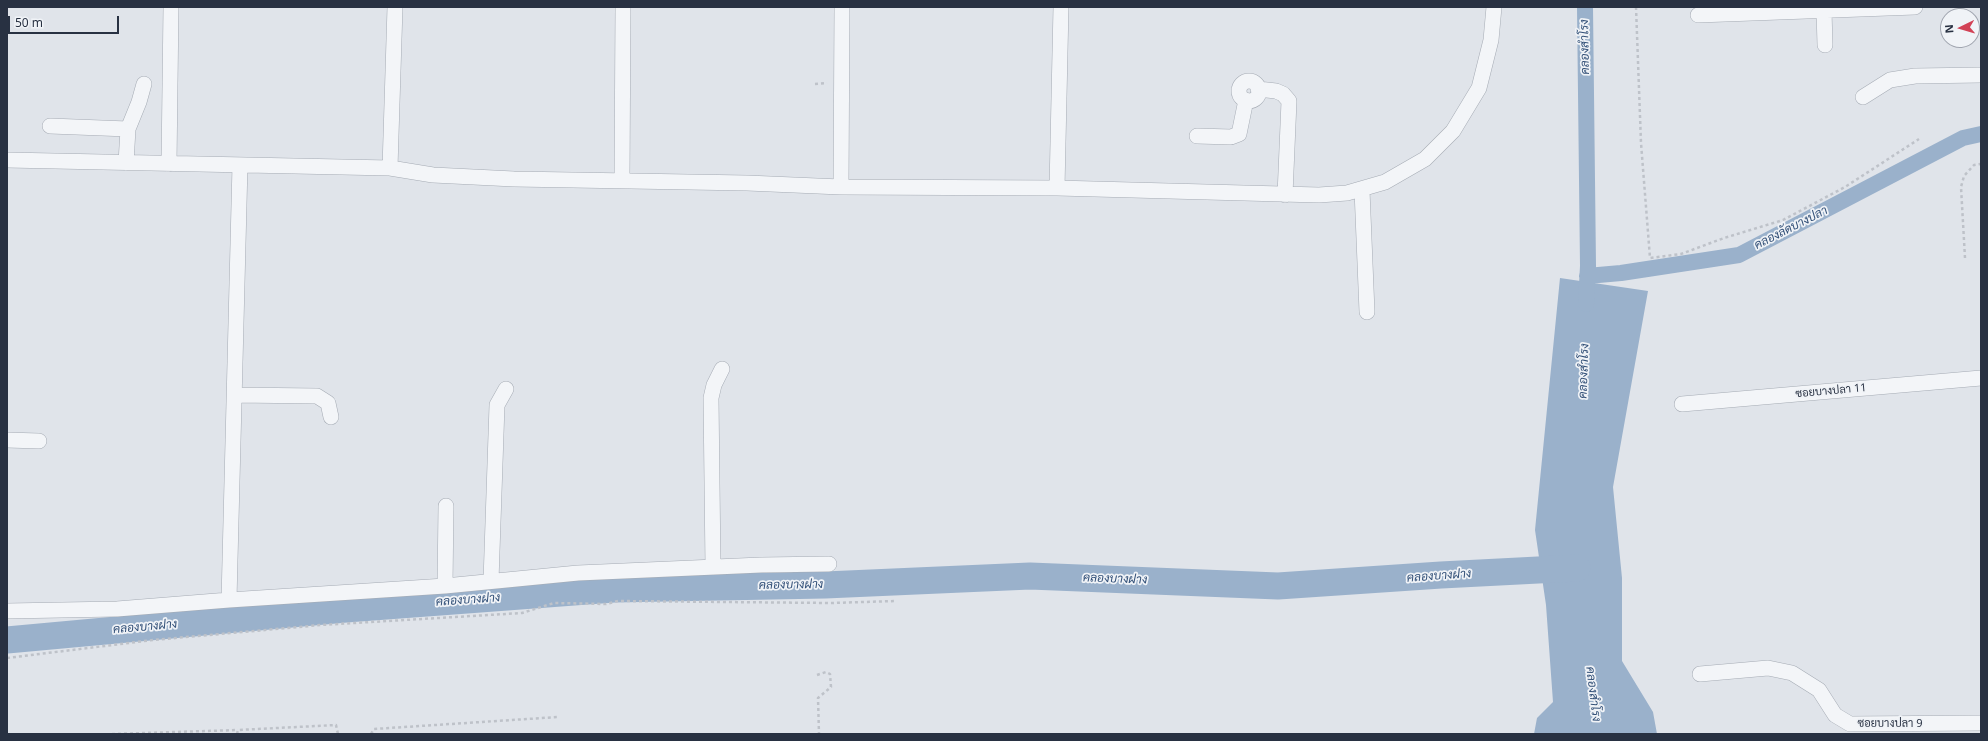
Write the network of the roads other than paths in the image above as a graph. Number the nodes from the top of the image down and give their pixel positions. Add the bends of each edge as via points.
1 (172, 7) edge
2 (395, 7) edge
3 (623, 7) edge
4 (842, 7) edge
5 (1061, 7) edge
6 (1494, 7) edge
7 (1915, 7) edge
8 (1824, 10) junction
9 (1698, 16) dead end
10 (1825, 45) dead end
11 (1981, 75) edge
12 (144, 84) dead end
13 (1863, 97) dead end
14 (50, 126) dead end
15 (128, 129) junction
16 (1196, 136) dead end
17 (7, 160) edge
18 (126, 163) junction
19 (169, 164) junction
20 (240, 165) junction
21 (390, 168) junction
22 (622, 180) junction
23 (841, 188) junction
24 (1057, 188) junction
25 (1362, 190) junction
26 (1285, 195) junction
27 (1367, 312) dead end
28 (722, 369) dead end
29 (1981, 378) edge
30 (506, 389) dead end
31 (235, 395) junction
32 (1682, 404) dead end
33 (332, 417) dead end
34 (7, 440) edge
35 (39, 441) dead end
36 (446, 506) dead end
37 (828, 564) dead end
38 (713, 567) junction
39 (492, 581) junction
40 (445, 586) junction
41 (229, 600) junction
42 (7, 612) edge
43 (1700, 674) dead end
44 (1981, 723) edge

1 - 19 street
2 - 21 street
3 - 22 street
4 - 23 street
5 - 24 street
6 - 25 street via 1491,40 1479,88 1453,131 1425,159 1385,182
7 - 8 street
8 - 9 street
8 - 10 street
11 - 13 street via 1915,76 1890,80
12 - 15 street
14 - 15 street
15 - 18 street
16 - 26 street via 1231,137 1239,134 1246,100 1256,98 1258,89 1283,94 1289,101
17 - 18 street
18 - 19 street
19 - 20 street
20 - 21 street
20 - 31 street
21 - 22 street via 433,175
22 - 23 street
23 - 24 street
24 - 26 street
25 - 26 street via 1319,195
25 - 27 street
28 - 38 street via 711,398
29 - 32 street, ซอยบางปลา 11
30 - 39 street via 497,405
31 - 33 street via 317,396 328,403
31 - 41 street
34 - 35 street
36 - 40 street
37 - 38 street
38 - 39 street via 578,573
39 - 40 street
40 - 41 street
41 - 42 street via 117,609
43 - 44 street, ซอยบางปลา 9 via 1768,668 1792,673 1819,690 1835,715 1850,724

